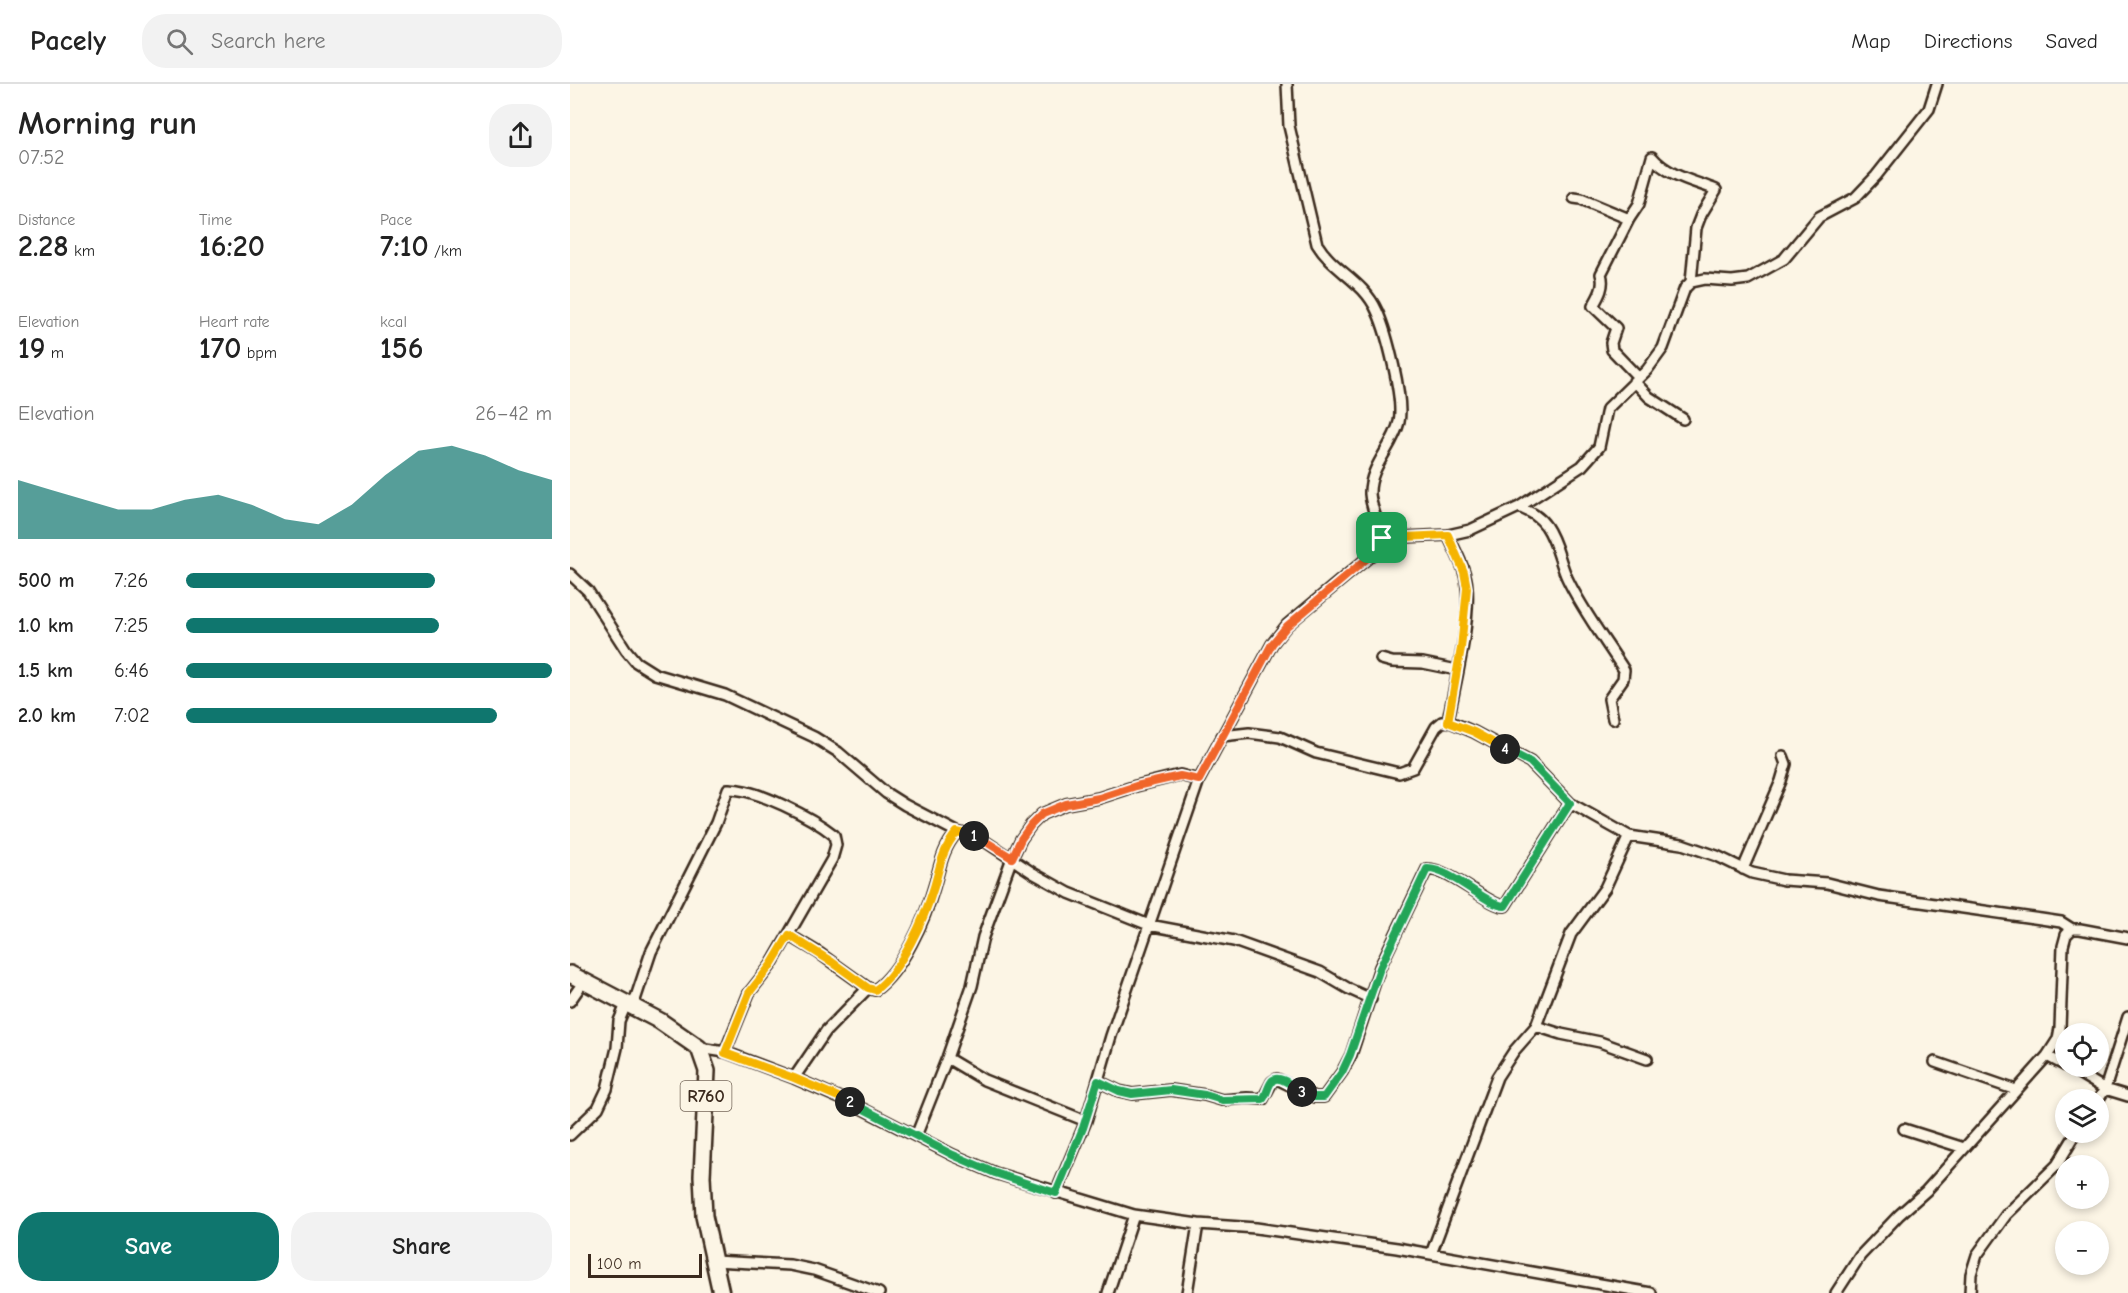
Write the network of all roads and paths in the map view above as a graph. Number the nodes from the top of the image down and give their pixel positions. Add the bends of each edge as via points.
1 (1287, 84) edge
2 (1937, 84) edge
3 (1574, 198) dead end
4 (1629, 219) junction
5 (1691, 282) junction
6 (1636, 379) junction
7 (1683, 419) dead end
8 (1519, 507) junction
9 (1448, 535) junction
10 (1382, 538) junction
11 (570, 574) edge
12 (1381, 659) dead end
13 (1457, 670) junction
14 (1613, 719) dead end
15 (1448, 722) junction
16 (1222, 736) junction
17 (1784, 756) dead end
18 (1199, 780) junction
19 (1570, 803) junction
20 (957, 832) junction
21 (1629, 836) junction
22 (1012, 858) junction
23 (1743, 869) junction
24 (1149, 925) junction
25 (2072, 929) junction
26 (789, 935) junction
27 (2128, 938) edge
28 (570, 974) edge
29 (584, 981) junction
30 (868, 988) junction
31 (1371, 999) junction
32 (570, 1001) edge
33 (630, 1004) junction
34 (2128, 1017) edge
35 (1536, 1026) junction
36 (699, 1048) junction
37 (725, 1053) junction
38 (2047, 1056) junction
39 (947, 1058) junction
40 (1647, 1059) dead end
41 (2055, 1060) edge
42 (1935, 1062) dead end
43 (2085, 1077) edge
44 (794, 1078) junction
45 (1098, 1081) junction
46 (2105, 1089) joint
47 (2016, 1090) junction
48 (2109, 1090) edge
49 (2128, 1096) edge
50 (1086, 1121) junction
51 (1904, 1129) dead end
52 (570, 1135) edge
53 (916, 1136) junction
54 (2070, 1143) edge
55 (1964, 1148) junction
56 (1056, 1193) junction
57 (1134, 1215) junction
58 (1198, 1224) junction
59 (1431, 1254) junction
60 (713, 1261) junction
61 (721, 1293) edge
62 (879, 1293) edge
63 (1108, 1293) edge
64 (1186, 1293) edge
65 (1648, 1293) edge
66 (1836, 1293) edge
67 (1970, 1293) edge

1 - 10 street via 1289,126 1317,244 1370,297 1387,336 1400,420 1373,477 1370,493
2 - 5 street via 1929,109 1876,176 1855,198 1819,218 1784,259 1748,279
3 - 4 street
4 - 5 street via 1639,204 1652,157 1670,172 1716,189 1696,228
4 - 6 street via 1603,268 1602,287 1593,306 1616,328 1612,350
5 - 6 street via 1685,288 1663,348
6 - 7 street via 1649,398
6 - 8 street via 1607,409 1599,447 1582,466
8 - 9 street via 1470,530
8 - 14 street via 1537,515 1545,525 1567,578 1624,670 1623,680 1609,699
9 - 10 street
9 - 13 street via 1467,588
10 - 16 street via 1376,551 1287,626 1272,644
11 - 20 street via 588,591 636,662 655,674 725,695 813,737 838,752 895,799
12 - 13 street
13 - 15 street
15 - 16 street via 1437,727 1413,768 1399,773 1316,753 1280,737 1249,733
15 - 19 street via 1530,762
16 - 18 street
17 - 23 street via 1781,781
18 - 22 street via 1180,776 1066,804 1042,814 1021,839
18 - 24 street
19 - 21 street
19 - 31 street via 1505,906 1427,869 1380,968
20 - 22 street via 980,838
20 - 30 street via 942,854 930,901 909,945 882,985 875,990
21 - 23 street via 1683,844
21 - 35 street via 1605,888 1571,934
22 - 24 street via 1069,893
22 - 39 street via 983,937 972,986
23 - 25 street via 1879,896 2061,922
24 - 31 street via 1234,941 1320,972
24 - 45 street
25 - 27 street
25 - 38 street via 2063,946 2058,1039
26 - 30 street
26 - 33 street via 832,859 834,835 823,826 741,788 728,789 716,823 651,952
26 - 37 street via 749,993
28 - 29 main road
29 - 32 street
29 - 33 main road
30 - 44 street via 826,1031
31 - 45 street via 1342,1072 1324,1097 1314,1097 1277,1079 1263,1099 1258,1100 1222,1100 1171,1090 1132,1094
33 - 36 main road
33 - 52 street via 619,1021 607,1089 598,1108
34 - 46 street
35 - 40 street
35 - 59 street via 1497,1077
36 - 37 street
36 - 60 main road, R760 via 707,1071 702,1176 704,1216
37 - 44 street
38 - 41 street
38 - 47 street
39 - 50 street via 984,1080
39 - 53 street
42 - 47 street
43 - 46 street
44 - 53 street
45 - 50 street
47 - 55 street
48 - 49 street
50 - 56 street
51 - 55 street
53 - 56 street via 987,1169
54 - 67 street via 2056,1165 2006,1215 1977,1255
55 - 66 street via 1860,1256
56 - 57 street
57 - 58 street
57 - 63 street
58 - 59 street via 1256,1228
58 - 64 street
59 - 65 street
60 - 61 main road, R760
60 - 62 street via 814,1269

